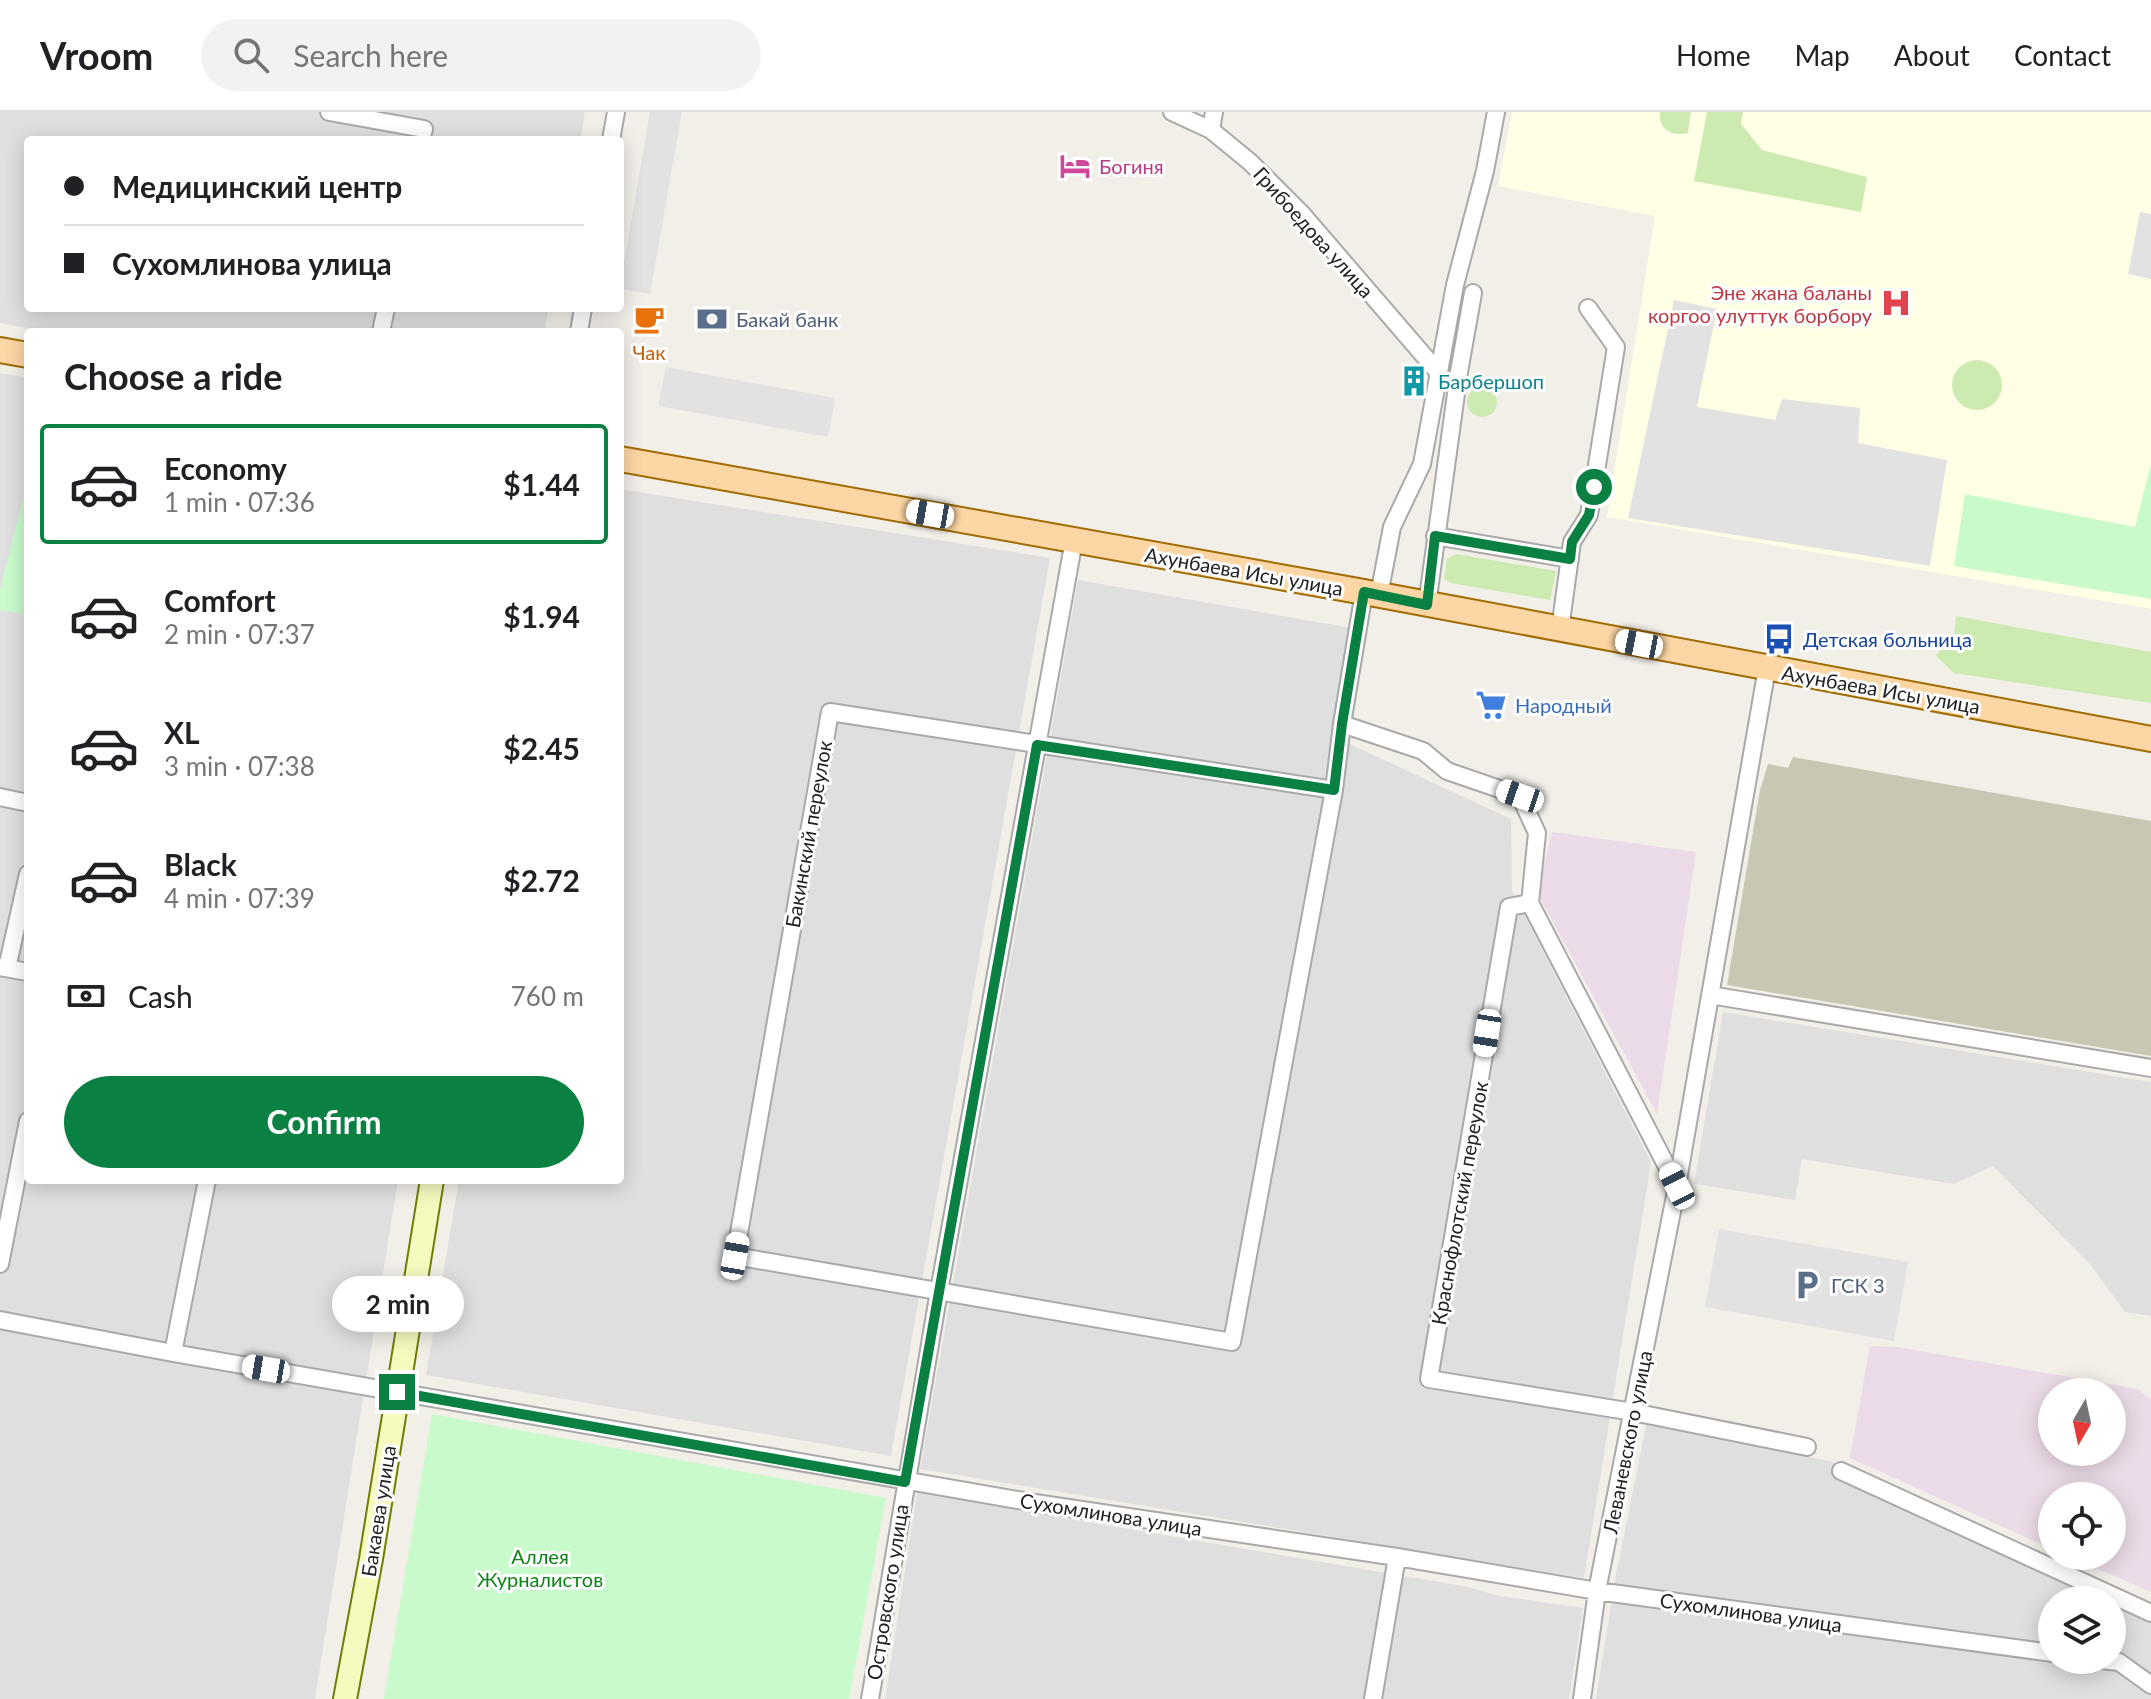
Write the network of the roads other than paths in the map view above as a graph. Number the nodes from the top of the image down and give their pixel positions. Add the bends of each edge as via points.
1 (329, 112) edge
2 (616, 112) edge
3 (1172, 112) edge
4 (1214, 112) edge
5 (1496, 112) edge
6 (1211, 130) junction
7 (422, 136) edge
8 (612, 136) edge
9 (1473, 293) dead end
10 (1588, 308) dead end
11 (0, 350) edge
12 (24, 354) edge
13 (1438, 372) junction
14 (624, 460) edge
15 (1435, 536) junction
16 (1074, 540) junction
17 (1570, 559) junction
18 (1371, 594) junction
19 (1427, 605) junction
20 (1560, 629) junction
21 (1767, 668) junction
22 (1342, 724) junction
23 (2151, 739) edge
24 (1037, 745) junction
25 (1334, 790) junction
26 (0, 797) edge
27 (24, 802) edge
28 (24, 889) edge
29 (1530, 903) junction
30 (3, 967) edge
31 (24, 971) edge
32 (1710, 995) junction
33 (2151, 1068) edge
34 (24, 1141) edge
35 (206, 1184) edge
36 (431, 1184) edge
37 (1677, 1186) junction
38 (0, 1264) edge
39 (939, 1291) junction
40 (0, 1320) edge
41 (173, 1353) junction
42 (397, 1392) junction
43 (1633, 1412) junction
44 (1807, 1447) dead end
45 (1841, 1471) dead end
46 (905, 1482) junction
47 (1397, 1557) junction
48 (1597, 1591) junction
49 (2151, 1613) edge
50 (2038, 1651) edge
51 (2126, 1667) edge
52 (2151, 1685) edge
53 (345, 1699) edge
54 (870, 1699) edge
55 (1373, 1699) edge
56 (1582, 1699) edge

1 - 7 street via 424,129
2 - 8 street
3 - 6 street, Грибоедова улица
4 - 6 street
5 - 13 street
6 - 13 street, Грибоедова улица via 1302,214
9 - 15 street
10 - 17 street via 1616,347 1589,515 1572,542
11 - 12 main road
13 - 18 street via 1422,464 1392,527
14 - 16 main road, Ахунбаева Исы улица
15 - 17 street
15 - 19 street
16 - 18 main road, Ахунбаева Исы улица
16 - 24 street, Островского улица
17 - 20 street
18 - 19 main road, Ахунбаева Исы улица
18 - 22 street
19 - 20 main road, Ахунбаева Исы улица
20 - 21 main road, Ахунбаева Исы улица
21 - 23 main road, Ахунбаева Исы улица
21 - 32 street, Леваневского улица
22 - 25 street
22 - 29 street via 1423,751 1447,771 1520,796 1537,833
24 - 25 street, Бакинский переулок
24 - 39 street, Островского улица
24 - 39 street, Бакинский переулок via 830,712 735,1256
25 - 39 street via 1232,1342
26 - 27 street
28 - 30 street
29 - 37 street
29 - 43 street, Краснофлотский переулок via 1509,907 1429,1379
30 - 31 street
32 - 33 street
32 - 37 street, Леваневского улица
34 - 38 street
35 - 41 street
36 - 42 main road, Бакаева улица
37 - 43 street, Леваневского улица
39 - 46 street, Островского улица
40 - 41 street, Сухомлинова улица
41 - 42 street, Сухомлинова улица
42 - 46 street, Сухомлинова улица
42 - 53 main road, Бакаева улица
43 - 44 street
43 - 48 street, Леваневского улица
45 - 49 street
46 - 47 street, Сухомлинова улица
46 - 54 street, Островского улица
47 - 48 street, Сухомлинова улица
47 - 55 street
48 - 50 street, Сухомлинова улица
48 - 56 street, Леваневского улица
51 - 52 street

